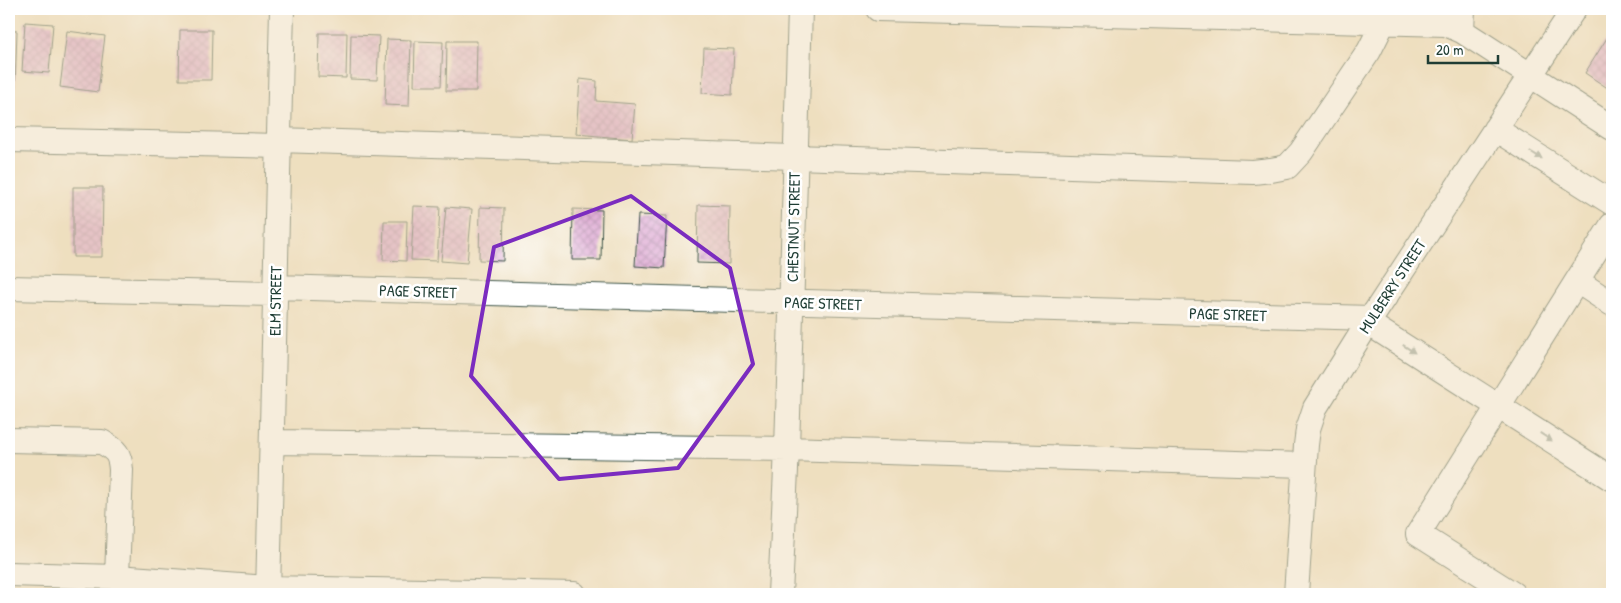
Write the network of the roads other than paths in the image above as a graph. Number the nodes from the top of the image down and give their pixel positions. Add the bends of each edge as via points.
1 (282, 9) edge
2 (800, 9) edge
3 (878, 9) edge
4 (1574, 9) edge
5 (949, 10) edge
6 (1462, 20) edge
7 (1383, 22) junction
8 (1531, 75) junction
9 (1612, 128) edge
10 (1495, 129) junction
11 (9, 140) edge
12 (279, 143) junction
13 (795, 155) junction
14 (1612, 203) edge
15 (1612, 225) edge
16 (1577, 281) junction
17 (9, 288) edge
18 (275, 291) junction
19 (792, 302) junction
20 (1612, 304) edge
21 (1369, 320) junction
22 (1498, 406) junction
23 (9, 440) edge
24 (273, 442) junction
25 (787, 449) junction
26 (1304, 465) junction
27 (1612, 479) edge
28 (9, 574) edge
29 (117, 577) junction
30 (268, 591) edge
31 (574, 594) edge
32 (780, 594) edge
33 (1296, 594) edge
34 (1513, 594) edge

1 - 12 street, ELM STREET
2 - 13 street, CHESTNUT STREET
3 - 5 street
4 - 8 street, MULBERRY STREET
5 - 7 street
6 - 7 street via 1446,24
6 - 8 street
7 - 13 street via 1369,51 1301,152 1287,167 1254,172
8 - 9 street
8 - 10 street, MULBERRY STREET
10 -> 14 street
10 - 21 street, MULBERRY STREET
11 - 12 street
12 - 13 street
12 - 18 street, ELM STREET
13 - 19 street, CHESTNUT STREET
15 - 16 street
16 - 20 street
16 - 22 street
17 - 18 street, PAGE STREET
18 - 19 street, PAGE STREET
18 - 24 street, ELM STREET
19 - 21 street, PAGE STREET
19 - 25 street, CHESTNUT STREET
21 -> 22 street
21 - 26 street, MULBERRY STREET via 1315,408 1308,430
22 -> 27 street
22 - 34 street via 1418,534
23 - 29 street via 102,442 120,457
24 - 25 street
24 - 30 street, ELM STREET
25 - 26 street
25 - 32 street, CHESTNUT STREET
26 - 33 street, MULBERRY STREET
28 - 29 street
29 - 30 street
30 - 31 street

